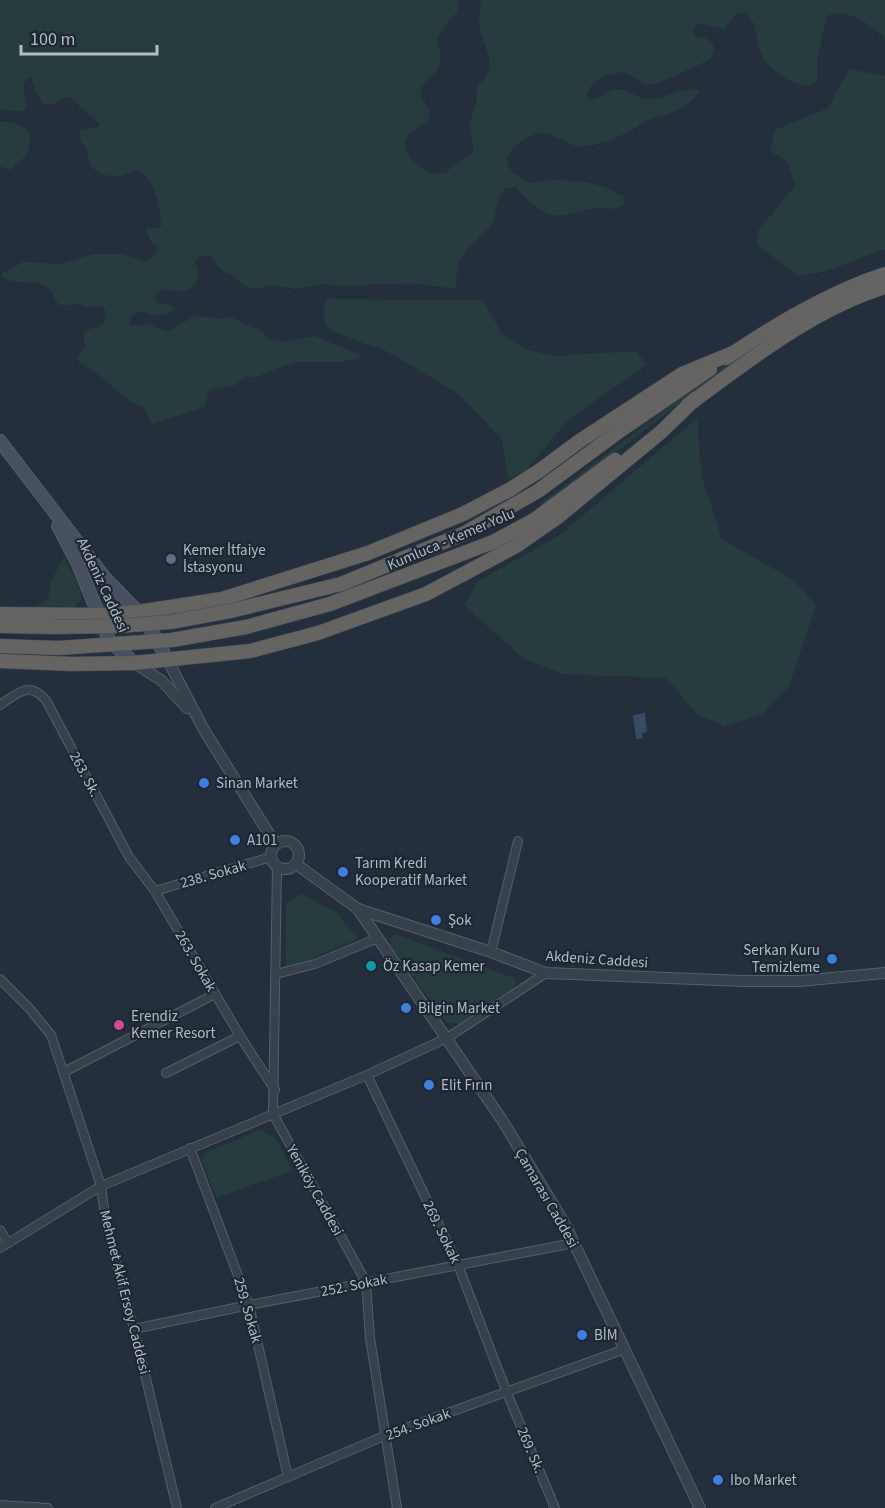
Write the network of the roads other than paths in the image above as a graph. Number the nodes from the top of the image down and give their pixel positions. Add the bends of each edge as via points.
1 (885, 274) edge
2 (885, 287) edge
3 (733, 353) junction
4 (695, 399) junction
5 (0, 441) edge
6 (39, 491) junction
7 (138, 612) junction
8 (0, 614) edge
9 (98, 615) junction
10 (0, 626) edge
11 (0, 646) edge
12 (0, 661) edge
13 (168, 661) junction
14 (134, 663) junction
15 (0, 705) edge
16 (204, 730) junction
17 (518, 841) dead end
18 (276, 845) junction
19 (271, 857) junction
20 (296, 864) junction
21 (278, 867) junction
22 (155, 891) junction
23 (358, 909) junction
24 (378, 938) junction
25 (491, 952) junction
26 (546, 973) junction
27 (885, 973) edge
28 (276, 974) junction
29 (0, 979) edge
30 (215, 994) junction
31 (240, 1036) junction
32 (447, 1038) junction
33 (64, 1072) junction
34 (166, 1073) dead end
35 (367, 1075) junction
36 (275, 1091) junction
37 (273, 1114) junction
38 (190, 1148) junction
39 (101, 1186) junction
40 (0, 1230) edge
41 (574, 1243) junction
42 (4, 1245) edge
43 (458, 1265) junction
44 (366, 1282) junction
45 (249, 1305) junction
46 (134, 1329) junction
47 (625, 1349) junction
48 (507, 1393) junction
49 (384, 1436) junction
50 (288, 1478) junction
51 (242, 1497) junction
52 (0, 1505) edge
53 (697, 1507) edge
54 (48, 1508) edge
55 (177, 1508) edge
56 (215, 1508) edge
57 (245, 1508) edge
58 (397, 1508) edge
59 (555, 1508) edge

1 - 3 highway, Kumluca - Kemer Yolu via 809,308
2 - 4 highway, Kumluca - Kemer Yolu via 833,308
3 - 7 highway, Kumluca - Kemer Yolu via 682,374 509,490 463,514 368,554 268,586 222,599
3 - 10 highway, Kumluca - Kemer Yolu, bridge via 538,491 463,534 341,584 170,622
4 - 11 highway, Kumluca - Kemer Yolu, bridge via 515,531 330,604 246,627 172,640 58,648
4 - 13 highway via 662,432 559,516 516,546 426,594 318,633 250,651
5 - 6 main road, Akdeniz Caddesi
6 - 7 main road, Akdeniz Caddesi via 105,578
6 - 9 main road, Akdeniz Caddesi via 78,564
7 - 9 highway, Kumluca - Kemer Yolu
7 - 13 main road, Akdeniz Caddesi
8 - 9 highway, Kumluca - Kemer Yolu
9 - 14 main road, Akdeniz Caddesi via 109,640
12 - 14 highway
13 - 14 highway
13 - 16 street, Akdeniz Caddesi
14 - 16 street, Akdeniz Caddesi via 169,687
15 - 22 street, 263. Sk. via 22,691 42,695 129,857
16 - 18 street, Akdeniz Caddesi
17 - 25 street
18 - 19 street
18 - 20 street via 294,845 298,851
19 - 21 street
19 - 22 street, 238. Sokak
20 - 21 street via 291,868
20 - 23 street, Akdeniz Caddesi
21 - 28 street
22 - 30 street, 263. Sokak
23 - 24 street, Çamarası Caddesi
23 - 25 street, Akdeniz Caddesi
24 - 28 street via 315,964
24 - 32 street, Çamarası Caddesi
25 - 26 street, Akdeniz Caddesi
26 - 27 street, Akdeniz Caddesi via 800,981
26 - 32 street
28 - 36 street
29 - 33 street, Mehmet Akif Ersoy Caddesi via 51,1035
30 - 31 street, 263. Sokak
30 - 33 street
31 - 34 street
31 - 36 street, 263. Sokak
32 - 35 street
32 - 41 street, Çamarası Caddesi via 502,1119
33 - 39 street, Mehmet Akif Ersoy Caddesi
35 - 37 street
35 - 43 street, 269. Sokak
36 - 37 street
37 - 38 street
37 - 44 street, Yeniköy Caddesi
38 - 39 street
38 - 45 street, 259. Sokak
39 - 42 street
39 - 46 street, Mehmet Akif Ersoy Caddesi via 106,1224
40 - 42 street
41 - 43 street, 252. Sokak
41 - 47 street, Çamarası Caddesi
43 - 44 street, 252. Sokak
43 - 48 street, 269. Sokak
44 - 45 street, 252. Sokak
44 - 49 street, Yeniköy Caddesi
45 - 46 street, 252. Sokak
45 - 50 street, 259. Sokak
46 - 55 street, Mehmet Akif Ersoy Caddesi
47 - 48 street, 254. Sokak
47 - 53 street, Çamarası Caddesi
48 - 49 street, 254. Sokak
48 - 59 street, 269. Sk.
49 - 50 street, 254. Sokak
49 - 58 street, Yeniköy Caddesi
50 - 51 street, 254. Sokak
51 - 56 street, 254. Sokak
51 - 57 street
52 - 54 street

